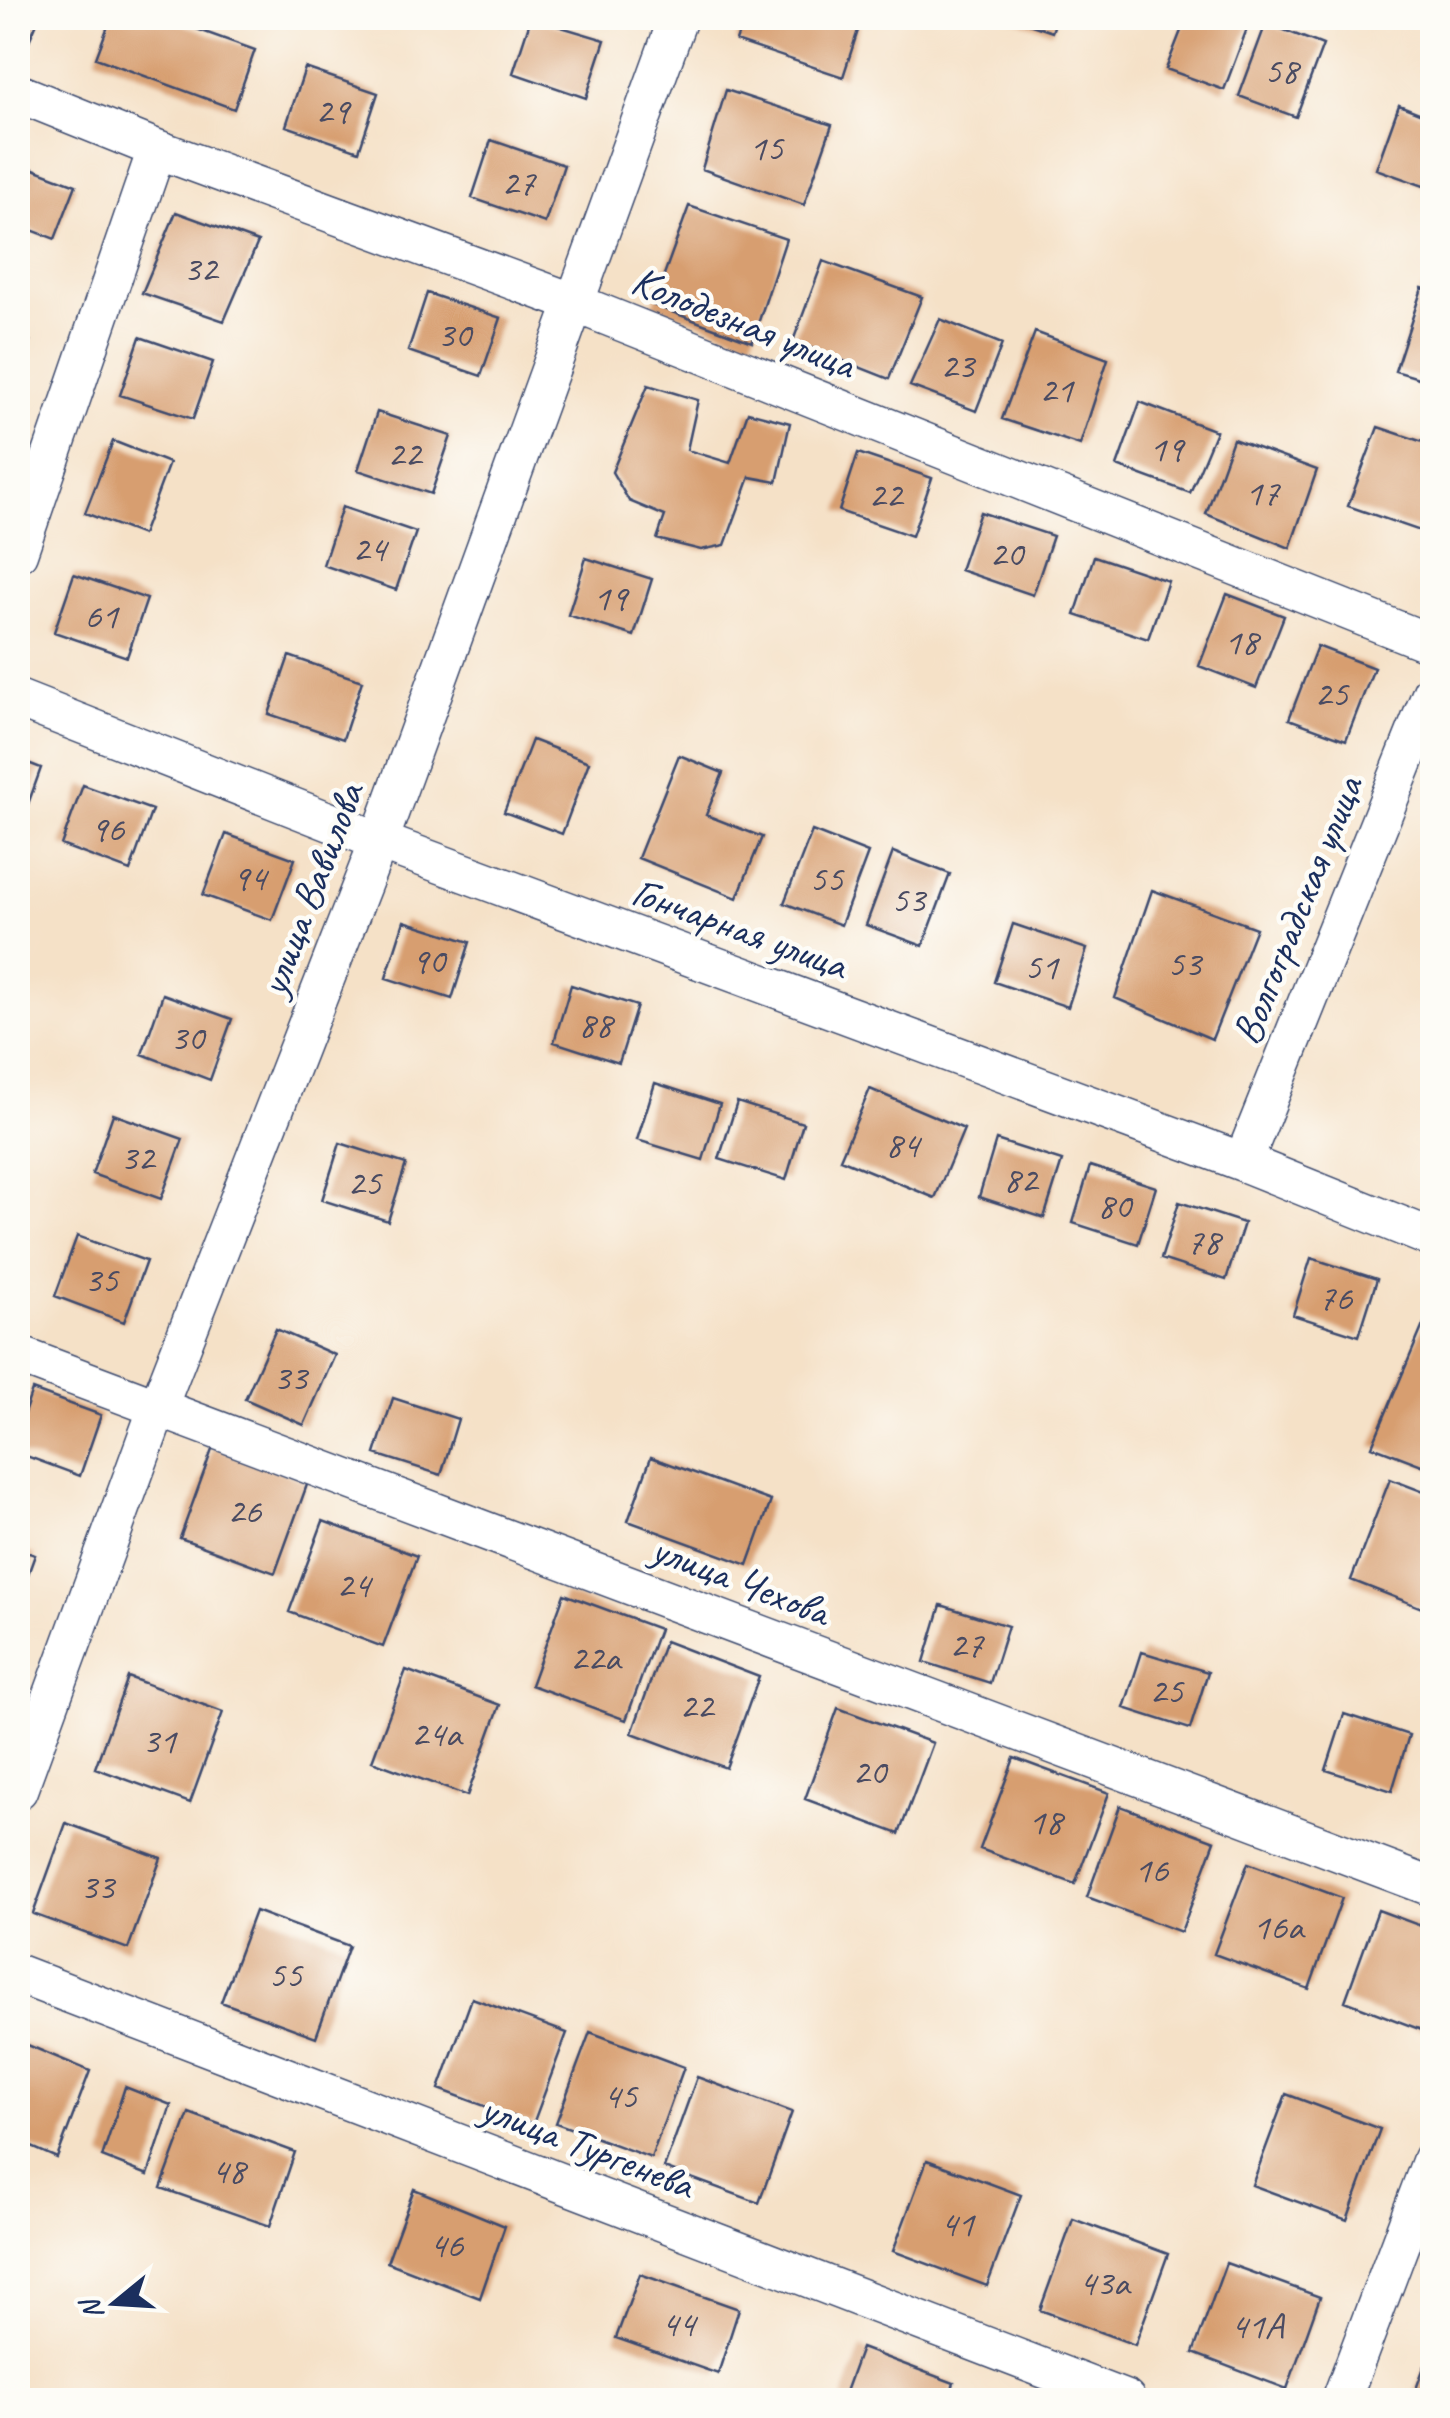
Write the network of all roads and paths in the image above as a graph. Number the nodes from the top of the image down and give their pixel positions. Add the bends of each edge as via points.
1 (678, 18) edge
2 (18, 93) edge
3 (157, 148) junction
4 (572, 302) junction
5 (18, 553) edge
6 (1432, 644) edge
7 (1432, 692) edge
8 (18, 699) edge
9 (378, 841) junction
10 (1244, 1162) junction
11 (1432, 1238) edge
12 (18, 1355) edge
13 (158, 1407) junction
14 (18, 1790) edge
15 (1432, 1887) edge
16 (18, 1974) edge
17 (1432, 2159) edge
18 (1126, 2400) edge
19 (1342, 2400) edge

1 - 4 street, улица Вавилова
2 - 3 street, Колодезная улица
3 - 4 street, Колодезная улица
3 - 5 street
4 - 6 street, Колодезная улица
4 - 9 street, улица Вавилова
7 - 10 street, Волгоградская улица
8 - 9 street, Гончарная улица
9 - 10 street, Гончарная улица
9 - 13 street, улица Вавилова
10 - 11 street, Гончарная улица
12 - 13 street, улица Чехова
13 - 14 street, улица Вавилова
13 - 15 street, улица Чехова
16 - 18 street, улица Тургенева
17 - 19 street

